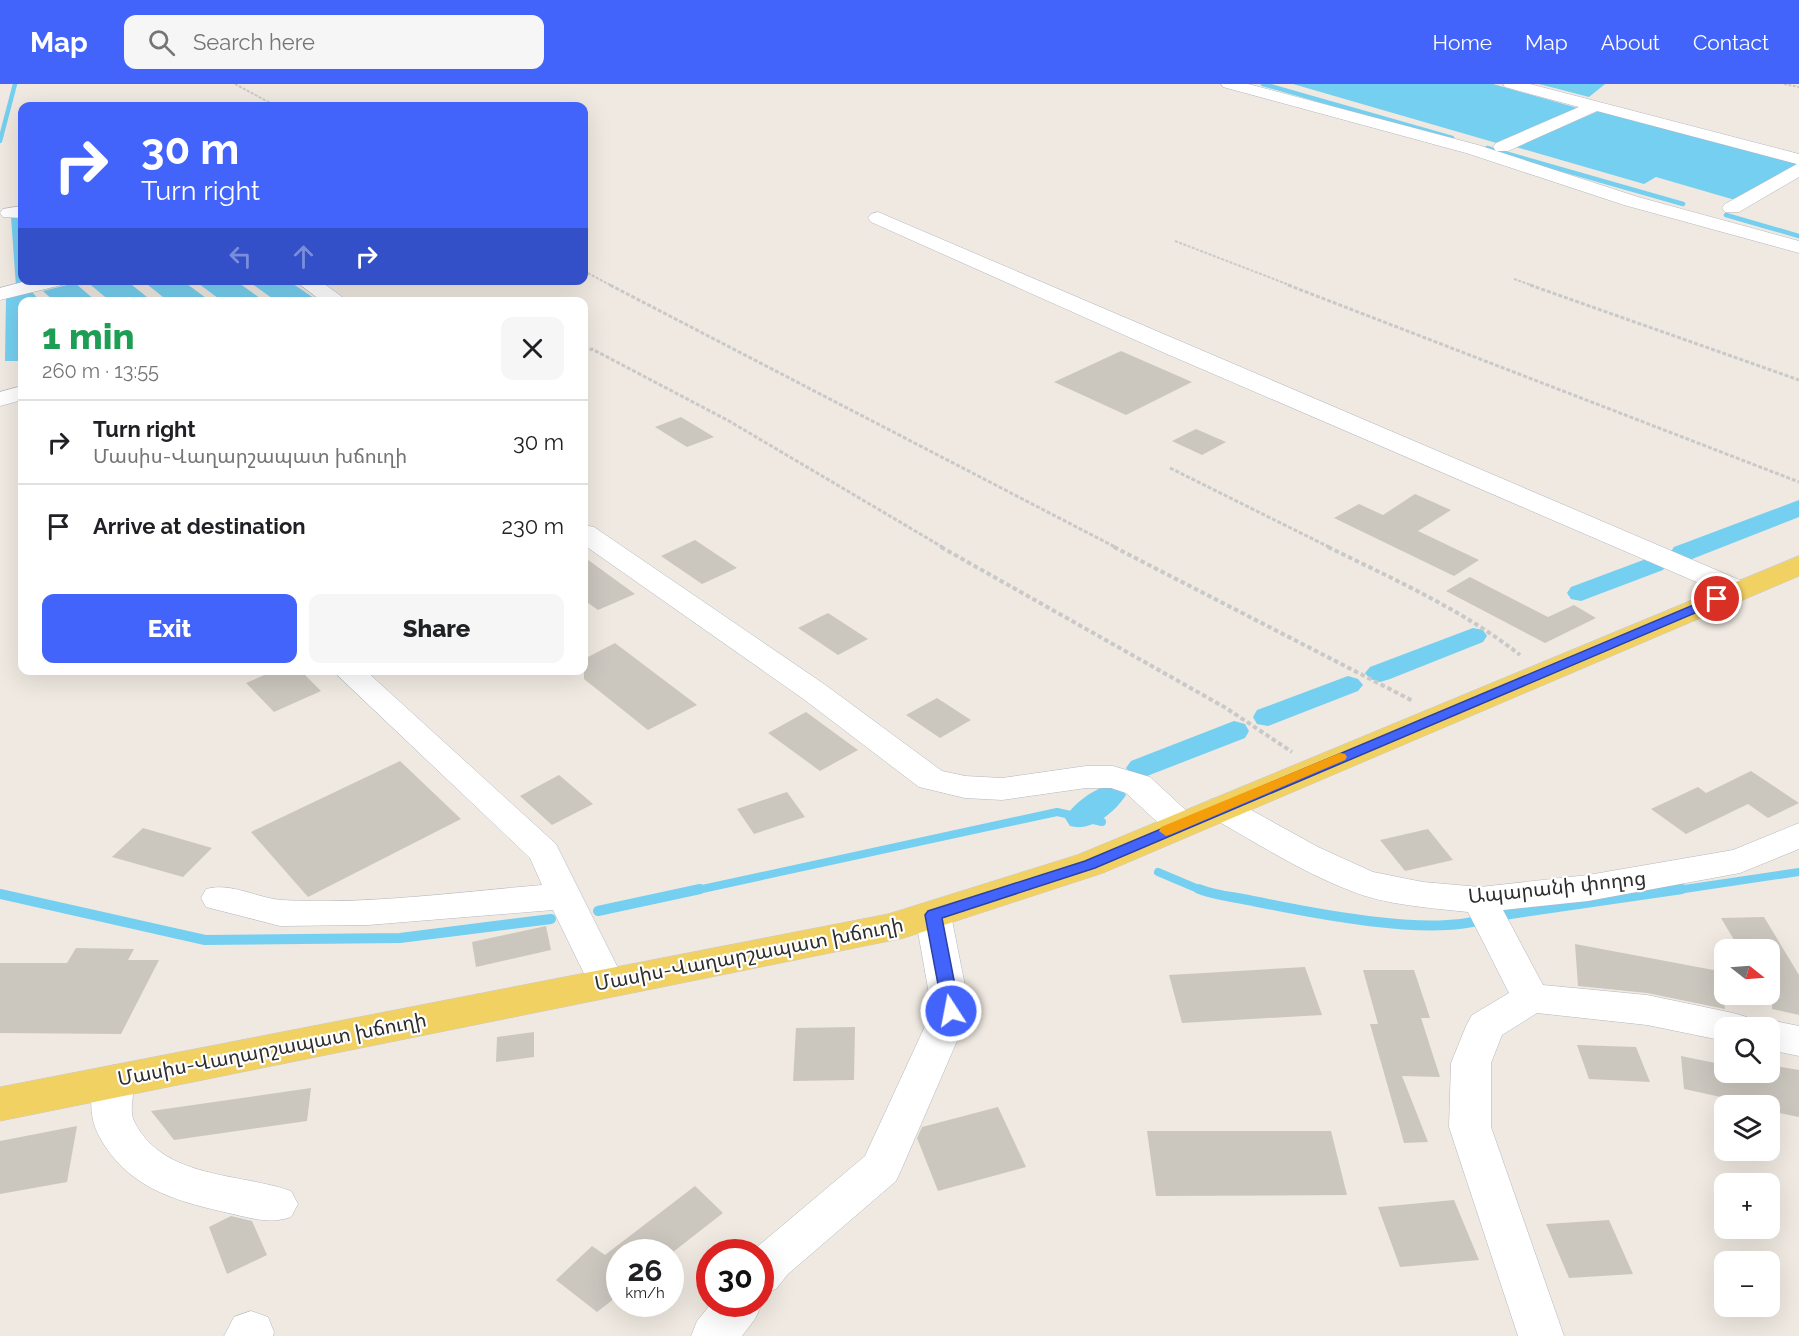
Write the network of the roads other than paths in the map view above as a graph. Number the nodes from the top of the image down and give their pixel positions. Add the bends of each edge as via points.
1 (1229, 84) edge
2 (1282, 84) edge
3 (1510, 84) edge
4 (1595, 106) junction
5 (1502, 147) junction
6 (1798, 159) edge
7 (1799, 169) edge
8 (1638, 184) dead end
9 (1716, 209) junction
10 (1755, 215) dead end
11 (878, 218) dead end
12 (1799, 247) edge
13 (39, 285) edge
14 (312, 285) edge
15 (0, 294) edge
16 (331, 297) edge
17 (18, 394) edge
18 (0, 399) edge
19 (588, 536) edge
20 (1799, 565) edge
21 (1739, 590) junction
22 (352, 675) edge
23 (1221, 808) junction
24 (1180, 824) junction
25 (1799, 835) edge
26 (566, 896) junction
27 (219, 898) dead end
28 (1480, 900) junction
29 (933, 915) junction
30 (606, 982) junction
31 (1531, 998) junction
32 (1714, 1024) edge
33 (1780, 1037) edge
34 (1799, 1041) edge
35 (114, 1081) junction
36 (0, 1104) edge
37 (276, 1204) dead end
38 (774, 1258) edge
39 (729, 1317) edge
40 (714, 1336) edge
41 (1541, 1336) edge

1 - 9 street via 1472,149 1630,201
2 - 5 street
3 - 4 street
4 - 5 street
4 - 6 street
5 - 8 street
7 - 9 street
9 - 10 street
9 - 12 street
11 - 21 street
13 - 15 street
14 - 16 street
17 - 18 street
19 - 24 street via 813,691 931,779 965,787 1002,789 1113,777 1138,786
20 - 21 main road, Մասիս-Վաղարշապատ խճուղի
21 - 23 main road, Մասիս-Վաղարշապատ խճուղի
22 - 26 street via 544,852
23 - 24 main road, Մասիս-Վաղարշապատ խճուղի
23 - 28 street, Ապարանի փողոց via 1364,883 1423,895
24 - 29 main road, Մասիս-Վաղարշապատ խճուղի via 1090,864
25 - 28 street, Ապարանի փողոց via 1740,861 1588,888
26 - 27 street via 368,912 280,914
26 - 30 street
28 - 31 street
29 - 30 main road, Մասիս-Վաղարշապատ խճուղի via 890,928
29 - 38 street via 951,1011 881,1168
30 - 35 main road, Մասիս-Վաղարշապատ խճուղի
31 - 32 street via 1647,1010
31 - 41 street via 1486,1026 1471,1063 1470,1127
33 - 34 street
35 - 36 main road, Մասիս-Վաղարշապատ խճուղի
35 - 37 street via 112,1121 134,1155 182,1184
39 - 40 street

